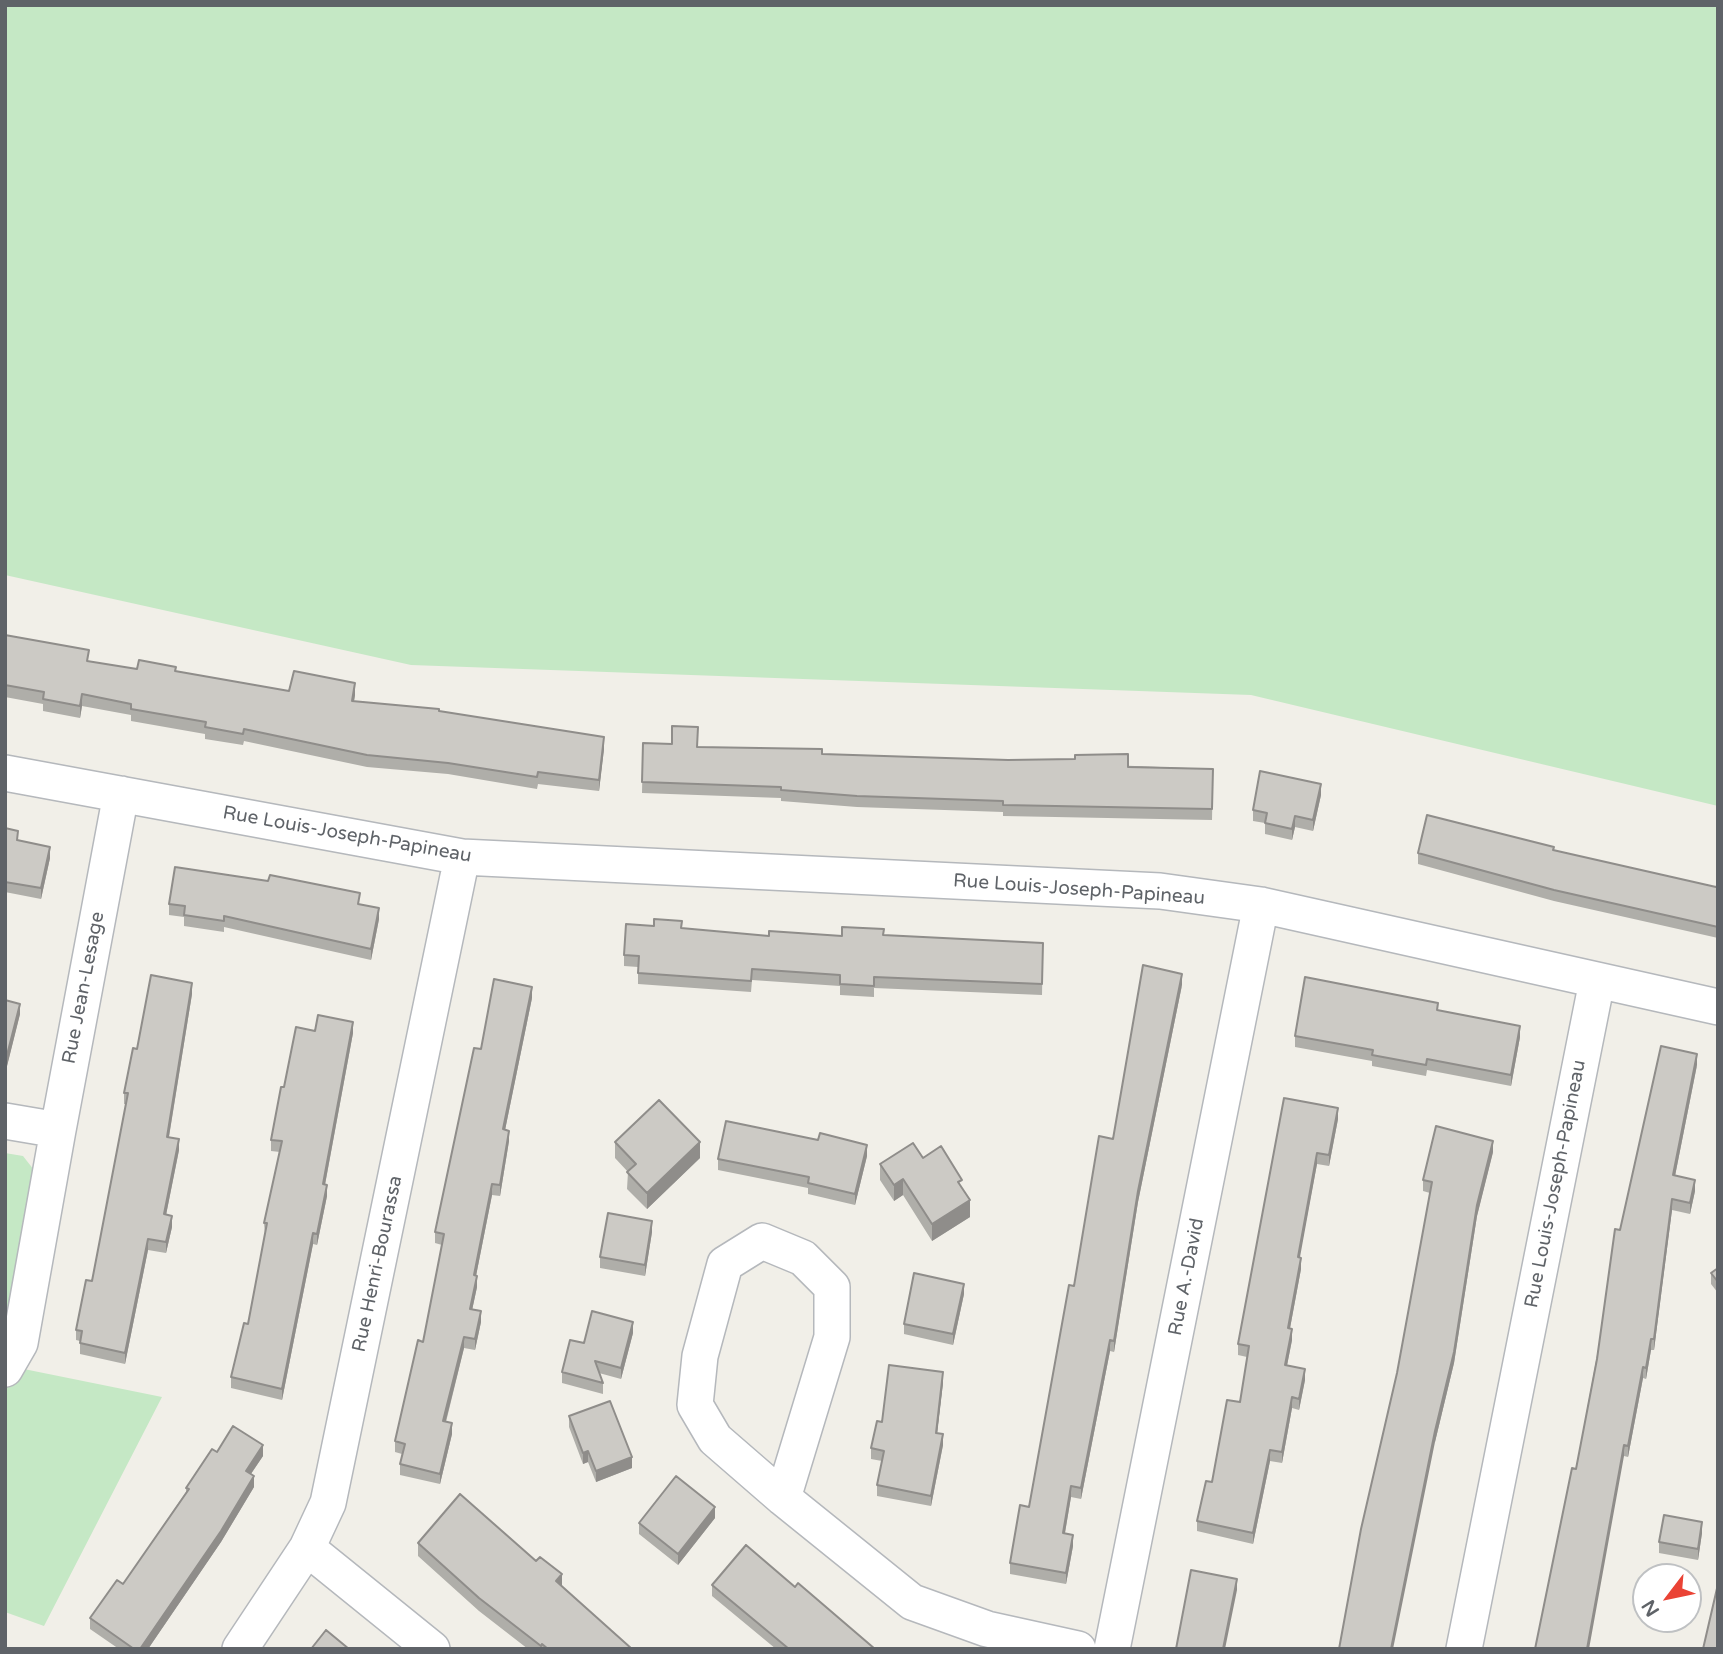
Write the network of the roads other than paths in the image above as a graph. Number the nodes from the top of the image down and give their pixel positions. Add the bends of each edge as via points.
1 (5, 773) edge
2 (121, 794) junction
3 (462, 857) junction
4 (1261, 905) junction
5 (1597, 981) junction
6 (1718, 1007) edge
7 (5, 1121) edge
8 (58, 1130) junction
9 (5, 1369) edge
10 (783, 1498) junction
11 (307, 1548) junction
12 (240, 1649) edge
13 (432, 1649) edge
14 (1078, 1649) edge
15 (1112, 1649) edge
16 (1464, 1649) edge

1 - 2 street, Rue Louis-Joseph-Papineau
2 - 3 street, Rue Louis-Joseph-Papineau
2 - 8 street, Rue Jean-Lesage
3 - 4 street, Rue Louis-Joseph-Papineau via 1160,891
3 - 11 street, Rue Henri-Bourassa via 338,1459 328,1503
4 - 5 street, Rue Louis-Joseph-Papineau
4 - 15 street, Rue A.-David
5 - 6 street
5 - 16 street, Rue Louis-Joseph-Papineau
7 - 8 street
8 - 9 street, Rue Jean-Lesage via 20,1343
10 - 10 street via 832,1337 832,1287 803,1258 762,1241 725,1264 700,1356 695,1405 715,1439
10 - 14 street via 912,1602 987,1629
11 - 12 street, Rue Henri-Bourassa
11 - 13 street

